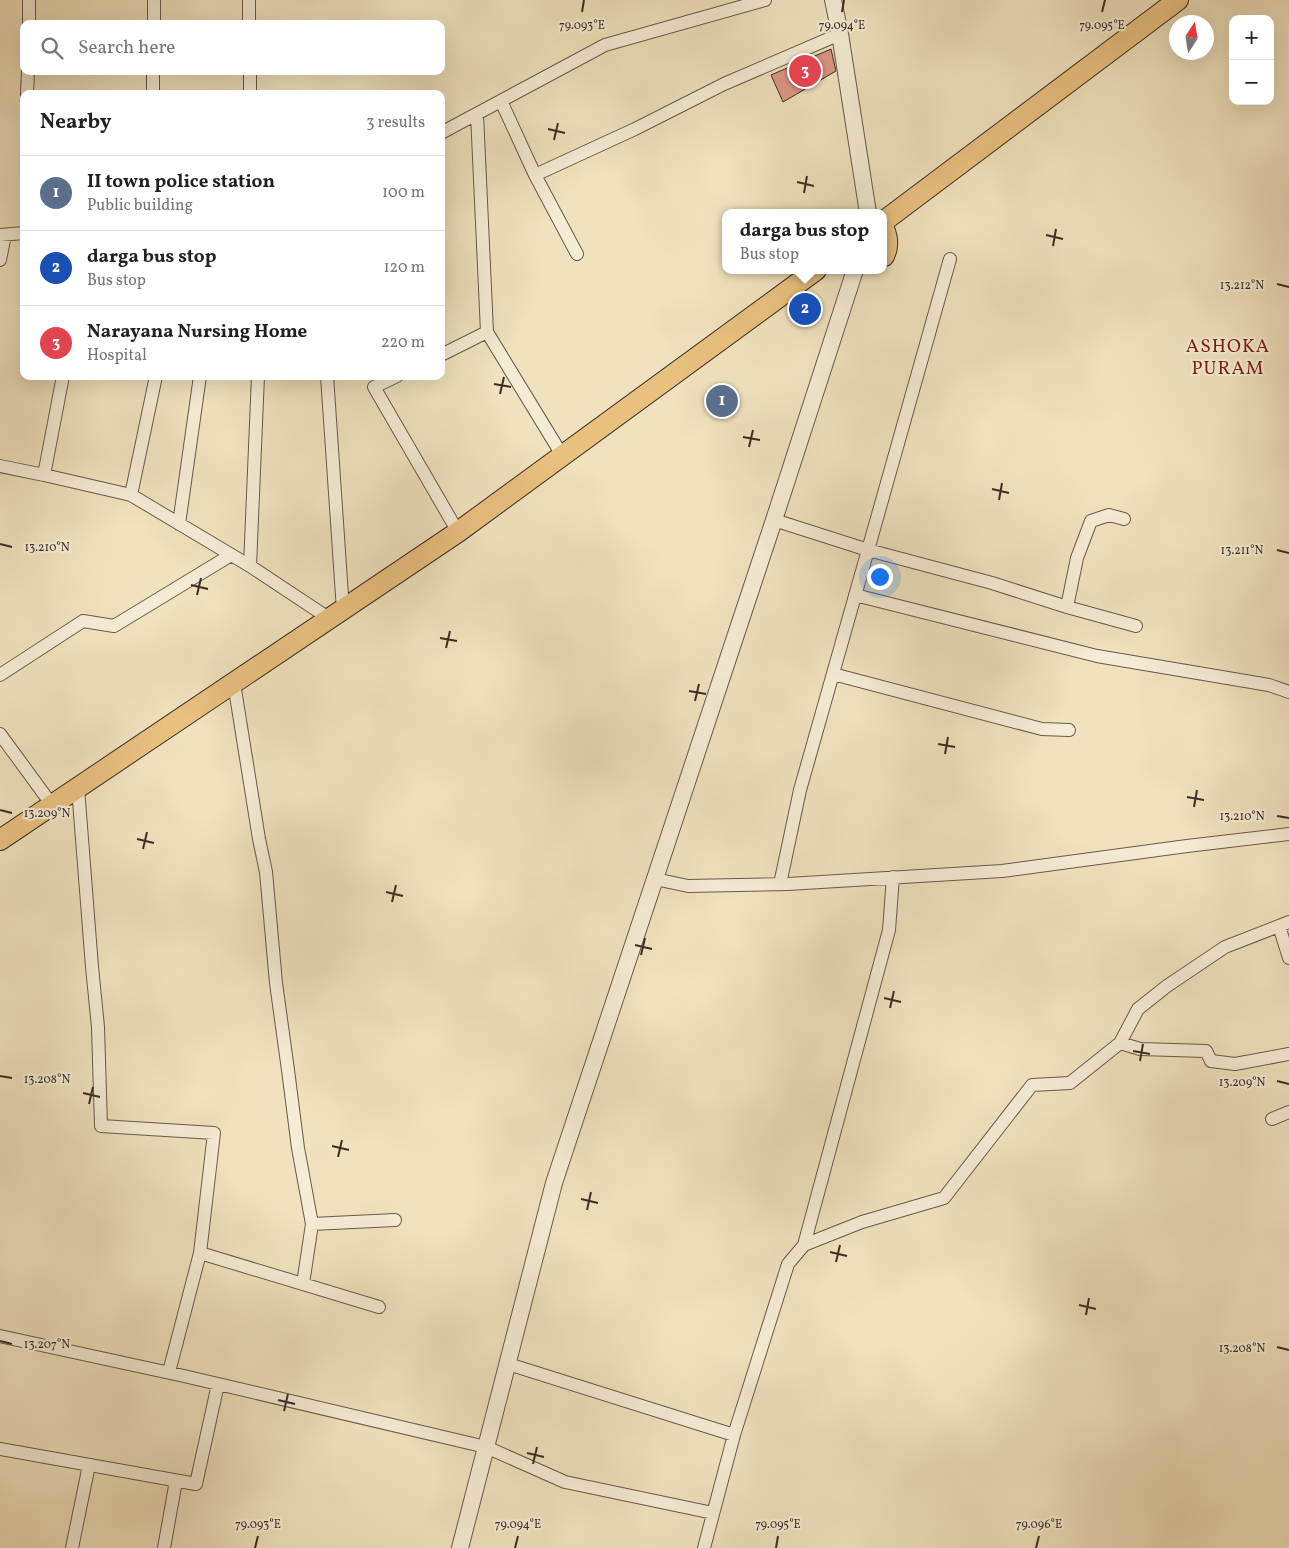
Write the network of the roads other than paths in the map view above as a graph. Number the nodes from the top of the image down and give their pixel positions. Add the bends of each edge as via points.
1 (29, 0) edge
2 (154, 0) edge
3 (249, 0) edge
4 (765, 0) edge
5 (832, 0) edge
6 (1178, 0) edge
7 (29, 20) edge
8 (154, 20) edge
9 (249, 20) edge
10 (840, 34) junction
11 (28, 75) edge
12 (153, 75) edge
13 (250, 75) edge
14 (27, 90) edge
15 (153, 90) edge
16 (250, 90) edge
17 (501, 101) junction
18 (477, 114) junction
19 (445, 131) edge
20 (535, 175) junction
21 (867, 209) edge
22 (887, 219) edge
23 (20, 233) edge
24 (2, 235) edge
25 (578, 254) dead end
26 (950, 259) dead end
27 (0, 260) edge
28 (811, 274) edge
29 (854, 274) edge
30 (487, 332) junction
31 (445, 352) edge
32 (63, 380) edge
33 (155, 380) edge
34 (199, 380) edge
35 (258, 380) edge
36 (327, 380) edge
37 (374, 382) edge
38 (562, 455) junction
39 (0, 466) edge
40 (44, 475) junction
41 (131, 495) junction
42 (1124, 519) dead end
43 (774, 520) junction
44 (179, 524) junction
45 (458, 532) junction
46 (868, 550) junction
47 (231, 555) junction
48 (250, 566) junction
49 (855, 595) junction
50 (1067, 607) junction
51 (336, 614) junction
52 (1136, 626) dead end
53 (834, 674) junction
54 (0, 676) edge
55 (234, 683) junction
56 (1289, 692) edge
57 (1069, 730) dead end
58 (0, 734) edge
59 (78, 788) junction
60 (52, 805) junction
61 (1289, 834) edge
62 (0, 840) edge
63 (893, 877) junction
64 (655, 879) junction
65 (780, 884) junction
66 (1284, 924) edge
67 (1289, 958) edge
68 (1120, 1043) junction
69 (1289, 1054) edge
70 (1289, 1112) edge
71 (1272, 1119) dead end
72 (395, 1220) dead end
73 (312, 1224) junction
74 (804, 1245) junction
75 (200, 1253) junction
76 (303, 1284) junction
77 (379, 1307) dead end
78 (0, 1336) edge
79 (508, 1364) junction
80 (169, 1372) junction
81 (218, 1384) junction
82 (734, 1435) junction
83 (486, 1447) junction
84 (0, 1449) edge
85 (90, 1465) junction
86 (176, 1481) junction
87 (714, 1513) junction
88 (72, 1548) edge
89 (164, 1548) edge
90 (460, 1548) edge
91 (704, 1548) edge

1 - 7 street
2 - 8 street
3 - 9 street
4 - 17 street via 605,45
5 - 10 street
6 - 22 main road
10 - 20 street via 724,84
10 - 21 street
11 - 14 street
12 - 15 street
13 - 16 street
17 - 18 street
17 - 20 street
18 - 19 street
18 - 30 street
20 - 25 street
23 - 24 street
24 - 27 street
26 - 46 street
28 - 38 main road
29 - 43 street
30 - 31 street
30 - 38 street
32 - 40 street
33 - 41 street
34 - 44 street
35 - 48 street
36 - 51 street
37 - 45 street
38 - 45 main road
39 - 40 street
40 - 41 street
41 - 44 street
42 - 50 street via 1109,515 1091,521 1077,558
43 - 46 street
43 - 64 street
44 - 47 street
45 - 51 main road
46 - 49 street
46 - 50 street
47 - 48 street
47 - 54 street via 114,626 83,621
48 - 51 street
49 - 53 street
49 - 56 street via 1097,656 1269,685
50 - 52 street
51 - 55 main road
53 - 57 street via 1042,729
53 - 65 street via 800,790
55 - 59 main road
55 - 73 street via 266,872 276,983 298,1148
58 - 60 street
59 - 60 main road
59 - 75 street via 98,1027 101,1126 214,1134
60 - 62 main road
61 - 63 street via 1002,871
63 - 65 street
63 - 74 street via 889,930
64 - 65 street via 688,886
64 - 79 street via 554,1183
66 - 67 street
66 - 68 street via 1225,947 1166,986 1138,1009
68 - 69 street via 1140,1050 1206,1051 1211,1061 1235,1064
68 - 74 street via 1070,1083 1032,1085 944,1198 862,1222
70 - 71 street
72 - 73 street
73 - 76 street
74 - 82 street via 788,1264
75 - 76 street
75 - 80 street
76 - 77 street
78 - 80 street
79 - 82 street
79 - 83 street
80 - 81 street
81 - 83 street
81 - 86 street via 196,1484
82 - 87 street
83 - 87 street via 565,1482
83 - 90 street
84 - 85 street
85 - 86 street
85 - 88 street
86 - 89 street
87 - 91 street

